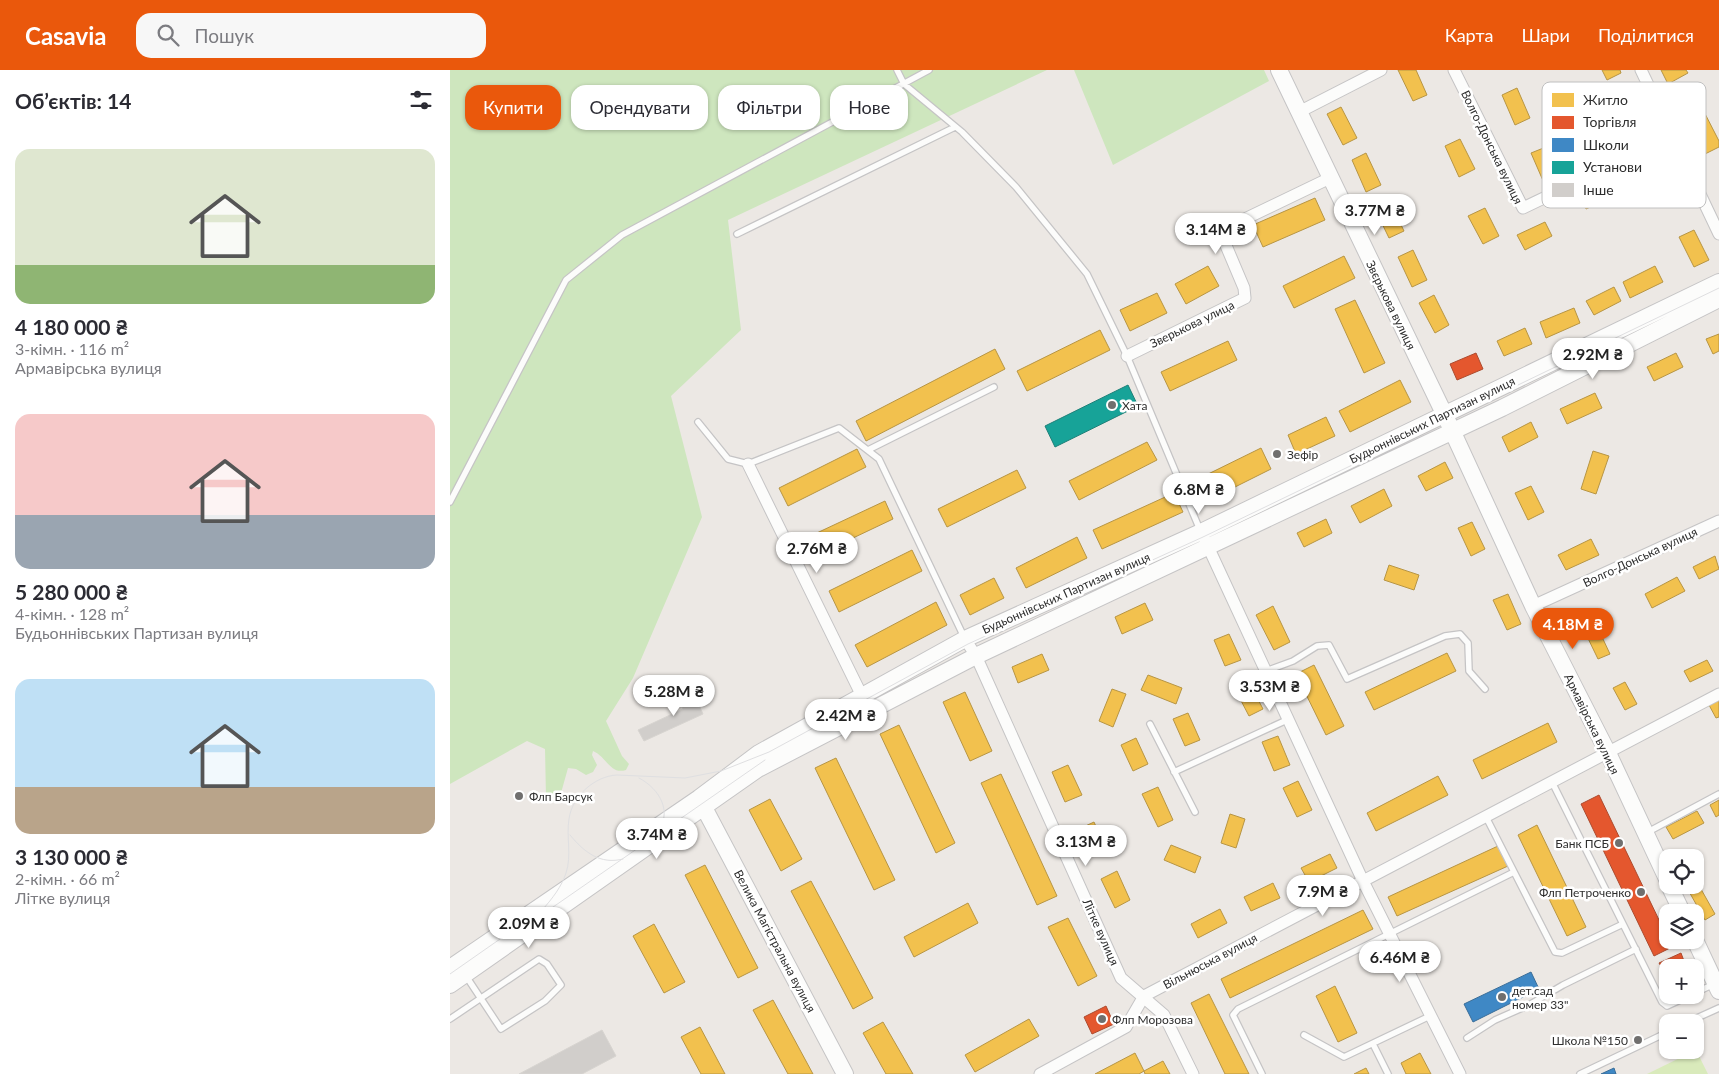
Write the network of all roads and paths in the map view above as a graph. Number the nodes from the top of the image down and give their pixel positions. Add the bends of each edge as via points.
1 (897, 70) edge
2 (929, 70) edge
3 (1279, 70) edge
4 (1381, 70) edge
5 (1454, 70) edge
6 (1641, 70) edge
7 (1647, 82) edge
8 (904, 84) junction
9 (1299, 112) junction
10 (955, 127) junction
11 (1330, 178) junction
12 (1542, 199) edge
13 (1706, 206) edge
14 (737, 234) dead end
15 (1719, 234) edge
16 (1719, 282) edge
17 (1719, 299) edge
18 (1127, 356) junction
19 (994, 387) dead end
20 (1444, 414) junction
21 (698, 422) dead end
22 (1452, 431) junction
23 (868, 450) junction
24 (748, 464) junction
25 (450, 487) edge
26 (455, 493) junction
27 (450, 502) edge
28 (1719, 521) edge
29 (1201, 532) junction
30 (1208, 547) junction
31 (1533, 606) junction
32 (965, 639) junction
33 (976, 656) junction
34 (1266, 671) junction
35 (1485, 689) dead end
36 (1719, 694) edge
37 (862, 696) junction
38 (1289, 720) junction
39 (1150, 724) dead end
40 (1608, 752) junction
41 (1174, 772) junction
42 (1552, 782) junction
43 (1719, 794) edge
44 (702, 803) junction
45 (1195, 812) dead end
46 (1486, 816) junction
47 (1646, 834) junction
48 (1659, 862) edge
49 (1514, 872) junction
50 (1363, 881) junction
51 (1623, 924) junction
52 (1389, 932) junction
53 (1636, 949) junction
54 (1700, 949) edge
55 (457, 971) edge
56 (1717, 982) edge
57 (450, 985) edge
58 (1704, 988) edge
59 (1144, 996) junction
60 (1659, 996) edge
61 (481, 998) junction
62 (1719, 1008) edge
63 (1704, 1015) edge
64 (1430, 1016) junction
65 (450, 1019) edge
66 (1304, 1034) dead end
67 (1659, 1036) edge
68 (1467, 1038) dead end
69 (1373, 1044) junction
70 (845, 1074) edge
71 (1040, 1074) edge
72 (1194, 1074) edge
73 (1262, 1074) edge
74 (1388, 1074) edge
75 (1460, 1074) edge
76 (1580, 1074) edge

1 - 8 lane
2 - 8 lane
3 - 9 main road, Звєрькова вулиця
4 - 9 street
5 - 12 street, Волго-Донська вулиця via 1523,208
6 - 7 street
8 - 10 lane
8 - 26 lane via 622,235 566,280
9 - 11 main road, Звєрькова вулиця
10 - 14 lane
10 - 18 lane via 1016,187 1087,274
11 - 18 street, Зверькова улица via 1224,229 1222,236 1244,288 1245,298
11 - 20 main road, Звєрькова вулиця
13 - 15 street
16 - 20 main road, Будьоннівських Партизан вулиця
17 - 22 main road, Будьоннівських Партизан вулиця
18 - 29 lane
19 - 23 lane
20 - 22 main road, Звєрькова вулиця
20 - 29 main road, Будьоннівських Партизан вулиця
21 - 24 lane via 728,459
22 - 30 main road, Будьоннівських Партизан вулиця
22 - 31 main road, Армавірська вулиця
23 - 24 lane via 840,428
23 - 32 lane via 879,459
24 - 37 street
25 - 26 lane
26 - 27 lane
28 - 31 street, Волго-Донська вулиця
29 - 30 street
29 - 32 main road, Будьоннівських Партизан вулиця
30 - 33 main road, Будьоннівських Партизан вулиця
30 - 34 street
31 - 40 main road, Армавірська вулиця
32 - 33 street, Літке вулиця
32 - 37 main road, Будьоннівських Партизан вулиця
33 - 44 main road, Будьоннівських Партизан вулиця via 758,769
33 - 59 street, Літке вулиця via 1122,978
34 - 35 lane via 1293,661 1318,646 1329,645 1347,678 1445,636 1460,634 1468,643 1469,671
34 - 38 street
36 - 40 street
37 - 44 main road, Будьоннівських Партизан вулиця via 759,753
38 - 41 lane
38 - 50 street
39 - 41 lane
40 - 42 street, Вільнюська вулиця
40 - 47 main road, Армавірська вулиця
41 - 45 lane
42 - 46 street, Вільнюська вулиця
42 - 51 lane
43 - 47 lane
44 - 55 main road, Будьоннівських Партизан вулиця
44 - 70 main road, Велика Магістральна вулиця
46 - 49 lane
46 - 50 street, Вільнюська вулиця
47 - 48 main road, Армавірська вулиця
49 - 51 lane via 1555,952 1562,953
49 - 52 lane
50 - 52 street
50 - 59 street, Вільнюська вулиця
51 - 53 lane
52 - 64 street
52 - 73 lane via 1238,1009 1233,1015
53 - 60 lane
53 - 68 lane via 1495,1020
54 - 56 main road
55 - 57 main road, Будьоннівських Партизан вулиця
55 - 61 lane
56 - 58 lane
59 - 71 street via 1126,1026
59 - 72 street, Літке вулиця via 1164,1015
61 - 61 lane via 501,1029 545,1001 561,985 547,964 539,959
61 - 65 lane
62 - 63 lane
64 - 69 lane
64 - 75 street
66 - 69 lane via 1344,1057
67 - 76 lane
69 - 74 lane

